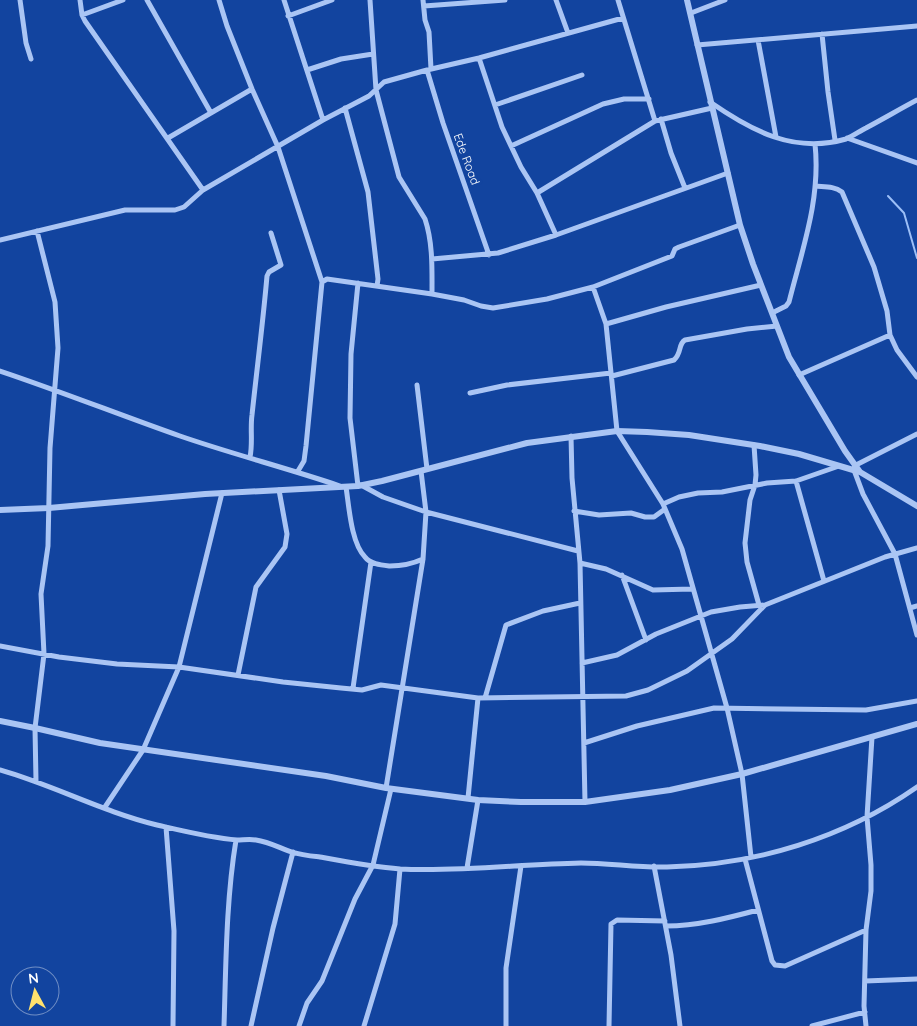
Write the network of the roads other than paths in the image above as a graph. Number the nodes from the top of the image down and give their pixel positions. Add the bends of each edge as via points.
1 (20, 0) edge
2 (80, 0) edge
3 (122, 0) edge
4 (147, 0) edge
5 (220, 0) edge
6 (284, 0) edge
7 (332, 0) edge
8 (370, 0) edge
9 (505, 0) edge
10 (556, 0) edge
11 (618, 0) edge
12 (688, 0) edge
13 (725, 0) edge
14 (424, 3) edge
15 (691, 13) junction
16 (82, 15) junction
17 (288, 16) junction
18 (623, 18) junction
19 (917, 26) edge
20 (568, 33) junction
21 (822, 34) junction
22 (758, 40) junction
23 (697, 45) junction
24 (373, 54) junction
25 (479, 58) junction
26 (32, 59) dead end
27 (429, 69) junction
28 (307, 70) junction
29 (582, 75) dead end
30 (252, 89) junction
31 (376, 90) junction
32 (649, 99) junction
33 (917, 100) edge
34 (495, 105) junction
35 (711, 105) junction
36 (345, 108) junction
37 (211, 113) junction
38 (323, 120) junction
39 (658, 120) junction
40 (776, 137) junction
41 (168, 138) junction
42 (846, 138) junction
43 (836, 140) junction
44 (815, 144) junction
45 (511, 146) junction
46 (278, 147) junction
47 (917, 164) edge
48 (728, 173) junction
49 (815, 186) junction
50 (685, 188) junction
51 (203, 190) junction
52 (537, 193) junction
53 (740, 225) junction
54 (37, 231) junction
55 (271, 233) dead end
56 (556, 235) junction
57 (0, 240) edge
58 (489, 255) junction
59 (432, 259) junction
60 (322, 282) junction
61 (358, 283) junction
62 (760, 285) junction
63 (377, 286) junction
64 (593, 287) junction
65 (432, 294) junction
66 (772, 313) junction
67 (606, 324) junction
68 (777, 326) junction
69 (890, 335) junction
70 (0, 371) edge
71 (612, 374) junction
72 (799, 376) junction
73 (917, 377) edge
74 (417, 385) dead end
75 (55, 390) junction
76 (470, 393) dead end
77 (617, 431) junction
78 (917, 434) edge
79 (571, 436) junction
80 (754, 445) junction
81 (250, 457) junction
82 (840, 466) junction
83 (857, 469) junction
84 (424, 470) junction
85 (298, 471) junction
86 (796, 481) junction
87 (755, 485) junction
88 (359, 486) junction
89 (344, 487) junction
90 (279, 490) junction
91 (222, 493) junction
92 (664, 506) junction
93 (917, 506) edge
94 (49, 508) junction
95 (0, 510) edge
96 (574, 511) junction
97 (426, 512) junction
98 (917, 548) edge
99 (578, 551) junction
100 (896, 554) junction
101 (424, 559) junction
102 (371, 562) junction
103 (580, 563) junction
104 (622, 575) junction
105 (824, 581) junction
106 (692, 589) junction
107 (580, 603) junction
108 (765, 605) junction
109 (759, 606) junction
110 (917, 606) edge
111 (910, 608) junction
112 (700, 616) junction
113 (917, 634) edge
114 (646, 640) junction
115 (0, 646) edge
116 (44, 654) junction
117 (711, 654) junction
118 (582, 664) junction
119 (179, 667) junction
120 (238, 675) junction
121 (353, 688) junction
122 (403, 688) junction
123 (583, 696) junction
124 (478, 698) junction
125 (485, 698) junction
126 (917, 701) edge
127 (727, 708) junction
128 (0, 722) edge
129 (917, 724) edge
130 (35, 728) junction
131 (872, 737) junction
132 (584, 742) junction
133 (143, 750) junction
134 (0, 770) edge
135 (742, 774) junction
136 (36, 781) junction
137 (917, 787) edge
138 (389, 789) junction
139 (468, 798) junction
140 (478, 800) junction
141 (585, 802) junction
142 (104, 808) junction
143 (867, 817) junction
144 (166, 827) junction
145 (236, 840) junction
146 (293, 852) junction
147 (748, 858) junction
148 (373, 866) junction
149 (521, 866) junction
150 (654, 866) junction
151 (400, 868) junction
152 (467, 868) junction
153 (758, 910) junction
154 (665, 923) junction
155 (866, 930) junction
156 (917, 979) edge
157 (865, 982) junction
158 (865, 1012) junction
159 (173, 1026) edge
160 (224, 1026) edge
161 (251, 1026) edge
162 (299, 1026) edge
163 (364, 1026) edge
164 (506, 1026) edge
165 (608, 1026) edge
166 (680, 1026) edge
167 (812, 1026) edge
168 (866, 1026) edge

1 - 26 street via 26,43
2 - 16 street
3 - 16 street
4 - 37 street
5 - 30 street
6 - 17 street
7 - 17 street
8 - 24 street
9 - 14 street
10 - 20 street
11 - 18 street
12 - 15 street
13 - 15 street
14 - 27 street, Ede Road via 429,32
15 - 23 street
16 - 41 street
17 - 28 street
18 - 20 street
18 - 32 street
19 - 21 street
20 - 25 street
21 - 22 street
21 - 43 street
22 - 23 street
22 - 40 street
23 - 35 street
24 - 28 street via 341,59
24 - 31 street
25 - 27 street
25 - 34 street
27 - 31 street via 384,82
27 - 58 street, Ede Road via 443,124
28 - 38 street
29 - 34 street
30 - 37 street
30 - 46 street
31 - 36 street
31 - 59 street via 399,177 425,219
32 - 39 street
32 - 45 street via 624,99 603,104
33 - 42 street
34 - 45 street
35 - 39 street
35 - 40 street via 754,130
35 - 48 street
36 - 38 street
36 - 63 street via 368,192
37 - 41 street
38 - 46 street
39 - 50 street
39 - 52 street
40 - 44 street via 796,144
41 - 51 street
42 - 43 street
42 - 47 street
43 - 44 street
44 - 49 street
45 - 52 street
46 - 51 street
46 - 60 street
48 - 50 street
48 - 53 street
49 - 66 street via 809,226 789,302
49 - 69 street via 842,192 874,267 887,311
50 - 56 street
51 - 54 street via 184,208 176,210 125,210
52 - 56 street
53 - 62 street
53 - 64 street via 678,247 672,256
54 - 57 street
54 - 75 street via 55,302 58,348
55 - 81 street via 281,265 267,276 251,417
56 - 58 street
58 - 59 street
59 - 65 street
60 - 61 street via 327,279
60 - 85 street via 306,446 304,461
61 - 63 street
61 - 88 street via 350,409
62 - 66 street
62 - 67 street
63 - 65 street
64 - 65 street via 492,308
64 - 67 street
66 - 68 street
67 - 71 street
68 - 71 street via 685,340 674,360
68 - 72 street
69 - 72 street
69 - 73 street
70 - 75 street
71 - 76 street via 507,385
71 - 77 street
72 - 83 street
74 - 84 street
75 - 81 street via 181,436
75 - 94 street
77 - 79 street
77 - 80 street via 689,435
77 - 92 street
78 - 83 street
79 - 84 street via 528,443
79 - 96 street
80 - 82 street
80 - 87 street
81 - 85 street
82 - 83 street
82 - 86 street
83 - 93 street
83 - 100 street via 873,515
84 - 88 street
84 - 97 street
85 - 89 street
86 - 87 street
86 - 105 street
87 - 92 street via 689,495
87 - 109 street via 745,544
88 - 89 street
88 - 97 street via 383,498
89 - 90 street
89 - 102 street via 360,551
90 - 91 street
90 - 120 street via 287,534 285,547 256,587
91 - 94 street
91 - 119 street
92 - 96 street via 654,517
92 - 106 street via 682,549
94 - 95 street
94 - 116 street via 42,594
96 - 99 street
97 - 99 street
97 - 101 street
98 - 100 street
99 - 103 street
100 - 105 street
100 - 111 street
101 - 102 street via 392,566
101 - 122 street
102 - 121 street
103 - 104 street
103 - 107 street
104 - 106 street via 653,590
104 - 114 street
105 - 108 street
106 - 112 street
107 - 118 street
107 - 125 street via 543,611 506,625
108 - 109 street
108 - 117 street
109 - 112 street
110 - 111 street
111 - 113 street
112 - 114 street
112 - 117 street
114 - 118 street via 616,655
115 - 116 street
116 - 119 street via 117,664
116 - 130 street
117 - 123 street via 687,671 648,690 626,696
117 - 127 street
118 - 123 street
119 - 120 street
119 - 133 street
120 - 121 street
121 - 122 street via 362,690 381,685
122 - 124 street
122 - 138 street
123 - 125 street
123 - 132 street
124 - 125 street
124 - 139 street
126 - 127 street via 866,710
127 - 132 street via 655,722
127 - 135 street
128 - 130 street
129 - 131 street
130 - 133 street
130 - 136 street
131 - 135 street
131 - 143 street
132 - 141 street
133 - 138 street via 326,776
133 - 142 street
134 - 136 street
135 - 141 street via 670,790
135 - 147 street
136 - 142 street
137 - 143 street
138 - 139 street
138 - 148 street
139 - 140 street
140 - 141 street
140 - 152 street
142 - 144 street
143 - 147 street via 824,838
143 - 155 street via 871,891
144 - 145 street
144 - 159 street via 174,931
145 - 146 street via 261,841
145 - 160 street via 228,902
146 - 148 street
146 - 161 street
147 - 150 street via 723,863
147 - 153 street
148 - 151 street
148 - 162 street
149 - 150 street via 609,863
149 - 152 street
149 - 164 street via 506,968
150 - 154 street
151 - 152 street
151 - 163 street via 395,924
153 - 154 street via 705,923 680,926
153 - 155 street via 772,961 780,966
154 - 165 street via 617,920 611,924
154 - 166 street
155 - 157 street
156 - 157 street
157 - 158 street
158 - 167 street
158 - 168 street

